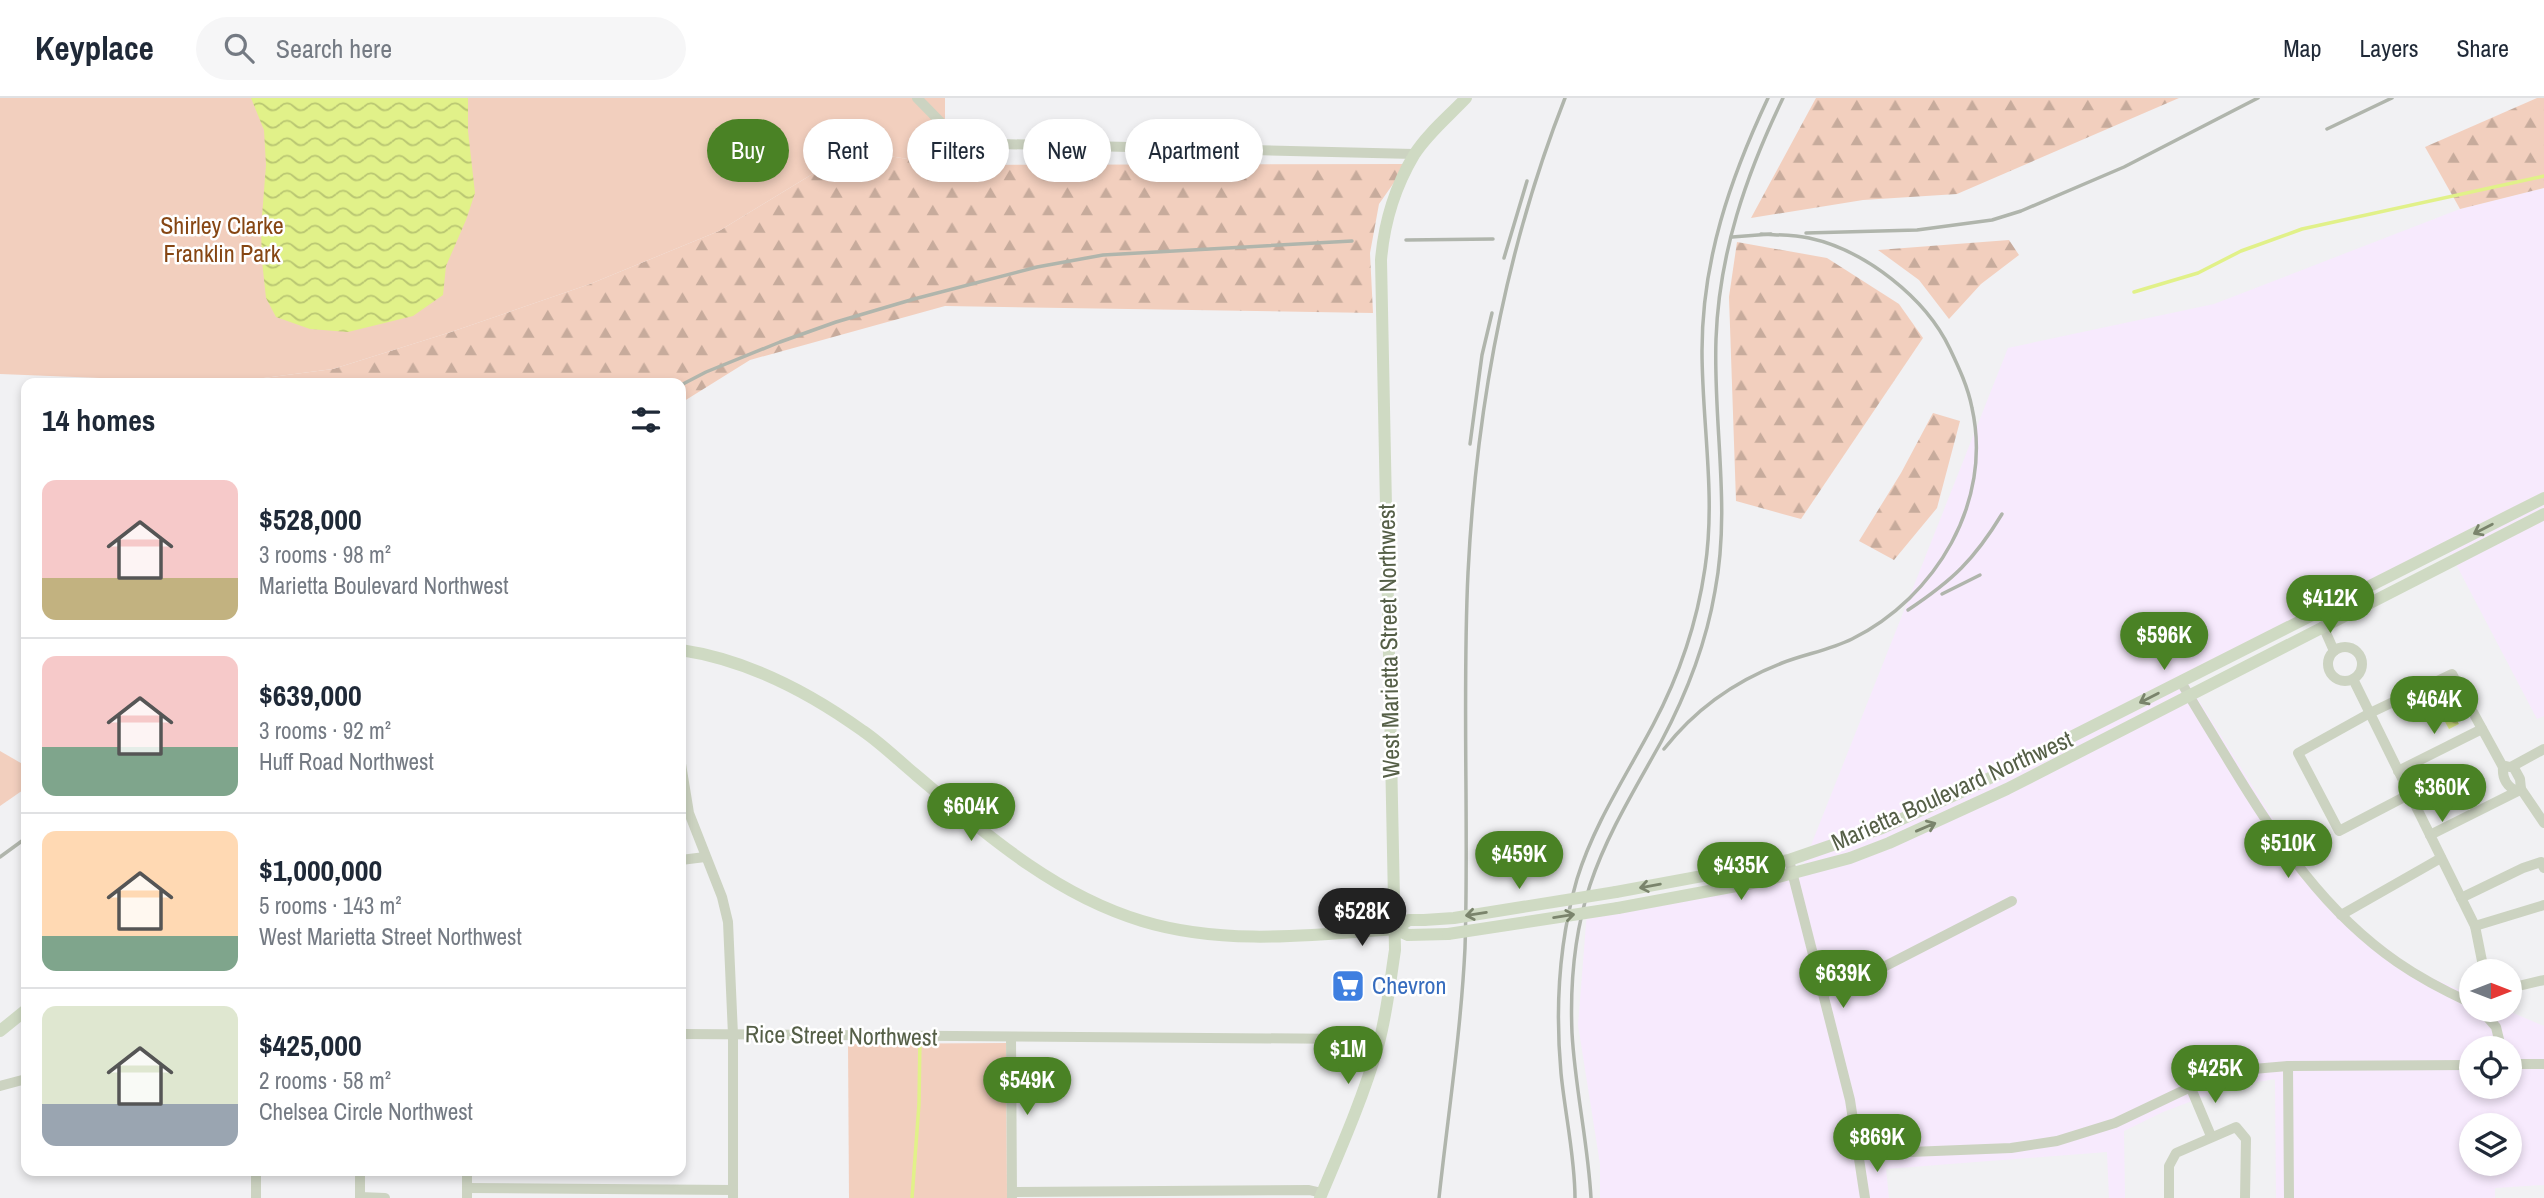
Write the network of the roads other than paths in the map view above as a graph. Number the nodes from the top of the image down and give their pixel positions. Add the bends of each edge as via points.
1 (917, 98) edge
2 (1466, 98) edge
3 (1415, 154) junction
4 (2544, 498) edge
5 (2544, 514) edge
6 (2323, 626) junction
7 (686, 651) edge
8 (2334, 651) junction
9 (2353, 679) junction
10 (2181, 682) junction
11 (2188, 694) junction
12 (2370, 713) junction
13 (2482, 729) junction
14 (2544, 749) edge
15 (2507, 767) junction
16 (2398, 771) junction
17 (2520, 790) junction
18 (686, 791) edge
19 (2410, 794) junction
20 (2544, 823) edge
21 (2430, 835) junction
22 (705, 857) junction
23 (2441, 858) junction
24 (686, 859) edge
25 (1791, 867) junction
26 (2544, 868) edge
27 (2461, 898) junction
28 (2012, 901) dead end
29 (2544, 905) edge
30 (2341, 915) junction
31 (2475, 926) junction
32 (1395, 929) junction
33 (2482, 959) edge
34 (2544, 980) edge
35 (2522, 985) edge
36 (1822, 993) junction
37 (2459, 997) edge
38 (21, 1014) edge
39 (0, 1031) edge
40 (686, 1034) edge
41 (733, 1035) junction
42 (1011, 1037) junction
43 (1378, 1044) junction
44 (2544, 1063) edge
45 (2522, 1064) edge
46 (2459, 1065) edge
47 (2288, 1066) junction
48 (21, 1080) edge
49 (0, 1086) edge
50 (2190, 1086) junction
51 (2211, 1136) junction
52 (1859, 1154) junction
53 (256, 1176) edge
54 (360, 1176) edge
55 (467, 1193) edge
56 (733, 1194) edge
57 (1012, 1195) edge
58 (1321, 1196) edge
59 (256, 1198) edge
60 (360, 1198) edge
61 (385, 1198) edge
62 (1865, 1198) edge
63 (2169, 1198) edge
64 (2245, 1198) edge
65 (2290, 1198) edge

1 - 3 street via 961,144
2 - 3 main road, West Marietta Street Northwest
3 - 32 main road, West Marietta Street Northwest via 1389,212 1381,260
4 -> 10 main road, Marietta Boulevard Northwest
5 - 6 main road
6 - 8 street
6 - 11 main road
7 - 32 main road, Marietta Boulevard Northwest via 733,663 811,696 866,733 1028,867 1118,912 1183,930 1224,935
8 - 9 street via 2328,667 2332,675 2344,681
8 - 9 street via 2351,648 2359,654 2362,662
9 - 12 street
10 - 11 street
10 -> 25 main road, Marietta Boulevard Northwest via 1970,789
25 -> 11 main road via 1850,858 1958,813
11 - 30 street via 2269,828
12 - 13 street via 2452,674
12 - 16 street
12 - 19 street via 2298,753 2339,831
13 - 15 street
13 - 16 street
14 - 15 street
15 - 17 street via 2518,774
16 - 19 street
17 - 20 street
17 - 21 street
18 - 22 street
19 - 21 street
21 - 23 street
22 - 24 street
22 - 41 street via 728,922
23 - 27 street
23 - 30 street
25 -> 32 main road, Marietta Boulevard Northwest, bridge via 1454,918 1409,920
32 -> 25 main road, bridge via 1408,935 1448,934 1618,908 1711,891
25 - 36 street
26 - 27 street via 2541,862 2523,867
27 - 31 street
28 - 36 street via 1866,976
29 - 31 street
30 - 37 street via 2396,962
31 - 33 street
32 - 43 main road, West Marietta Street Northwest
34 - 35 street
36 - 52 street
38 - 39 main road
40 - 41 street, Rice Street Northwest
41 - 42 street, Rice Street Northwest
41 - 56 street
42 - 43 street, Rice Street Northwest via 1346,1039
42 - 57 street
43 - 58 main road, West Marietta Street Northwest via 1359,1105
44 - 45 street
46 - 47 street
47 - 50 street via 2253,1069
47 - 65 street
48 - 49 street
50 - 51 street
50 - 52 street via 2115,1123 2057,1141 2011,1148
51 - 63 street via 2176,1153 2169,1166
51 - 64 street via 2236,1127 2246,1139
52 - 62 street
53 - 59 street
54 - 60 street
55 - 56 street
57 - 58 street via 1309,1190
60 - 61 street

